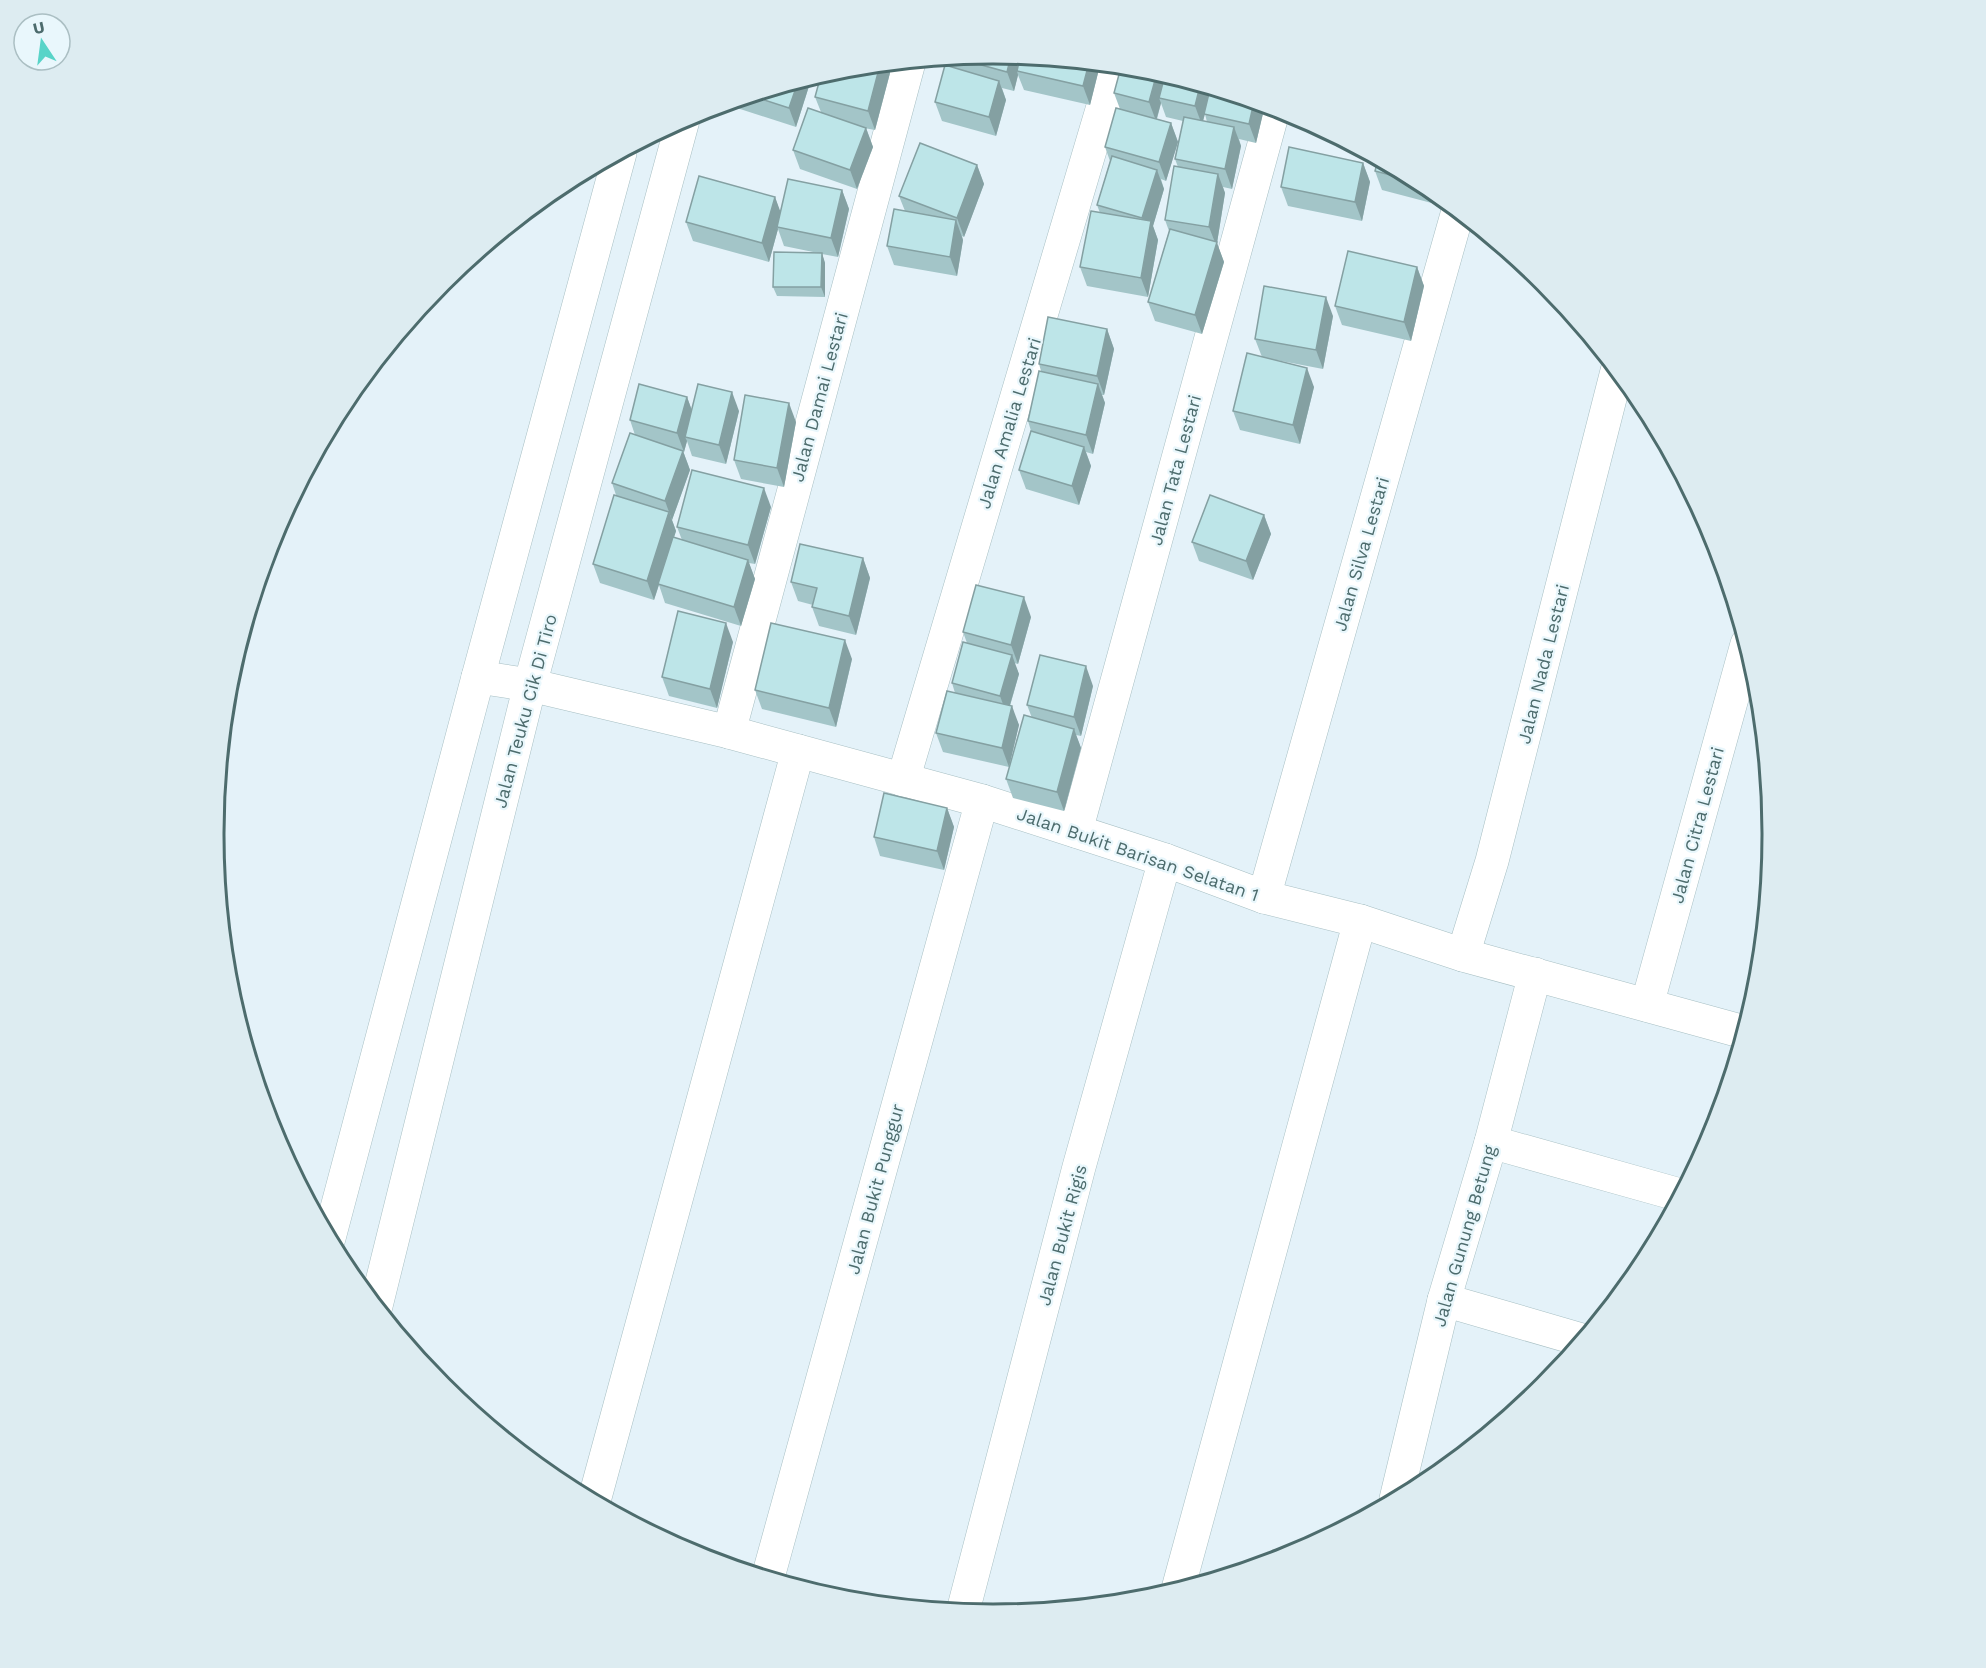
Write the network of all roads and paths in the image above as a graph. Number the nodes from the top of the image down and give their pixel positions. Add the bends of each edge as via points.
1 (907, 70) edge
2 (1113, 74) edge
3 (1272, 117) edge
4 (680, 132) edge
5 (617, 163) edge
6 (1455, 220) edge
7 (1614, 381) edge
8 (1742, 661) edge
9 (478, 676) junction
10 (530, 685) junction
11 (729, 732) junction
12 (798, 751) junction
13 (903, 780) junction
14 (982, 801) junction
15 (1076, 831) junction
16 (1165, 860) junction
17 (1264, 897) junction
18 (1360, 921) junction
19 (1463, 955) junction
20 (1535, 974) junction
21 (1647, 1005) junction
22 (1737, 1030) edge
23 (1491, 1142) junction
24 (1673, 1193) edge
25 (332, 1227) edge
26 (378, 1296) edge
27 (1444, 1300) junction
28 (1575, 1338) edge
29 (1399, 1487) edge
30 (596, 1493) edge
31 (770, 1570) edge
32 (1181, 1580) edge
33 (965, 1603) edge

1 - 11 street, Jalan Damai Lestari
2 - 13 street, Jalan Amalia Lestari
3 - 15 street, Jalan Tata Lestari
4 - 10 street, Jalan Teuku Cik Di Tiro
5 - 9 street
6 - 17 street, Jalan Silva Lestari
7 - 19 street, Jalan Nada Lestari via 1495,850
8 - 21 street, Jalan Citra Lestari
9 - 10 street, Jalan Bukit Barisan Selatan 1
9 - 25 street
10 - 11 street, Jalan Bukit Barisan Selatan 1
10 - 26 street, Jalan Teuku Cik Di Tiro
11 - 12 street, Jalan Bukit Barisan Selatan 1
12 - 13 street, Jalan Bukit Barisan Selatan 1
12 - 30 street
13 - 14 street, Jalan Bukit Barisan Selatan 1
14 - 15 street, Jalan Bukit Barisan Selatan 1
14 - 31 street, Jalan Bukit Punggur
15 - 16 street, Jalan Bukit Barisan Selatan 1
16 - 17 street, Jalan Bukit Barisan Selatan 1
16 - 33 street, Jalan Bukit Rigis via 1079,1167
17 - 18 street, Jalan Bukit Barisan Selatan 1
18 - 19 street, Jalan Bukit Barisan Selatan 1
18 - 32 street
19 - 20 street, Jalan Bukit Barisan Selatan 1
20 - 21 street, Jalan Bukit Barisan Selatan 1
20 - 23 street, Jalan Gunung Betung
21 - 22 street, Jalan Bukit Barisan Selatan 1
23 - 24 street
23 - 27 street, Jalan Gunung Betung
27 - 28 street
27 - 29 street, Jalan Gunung Betung

